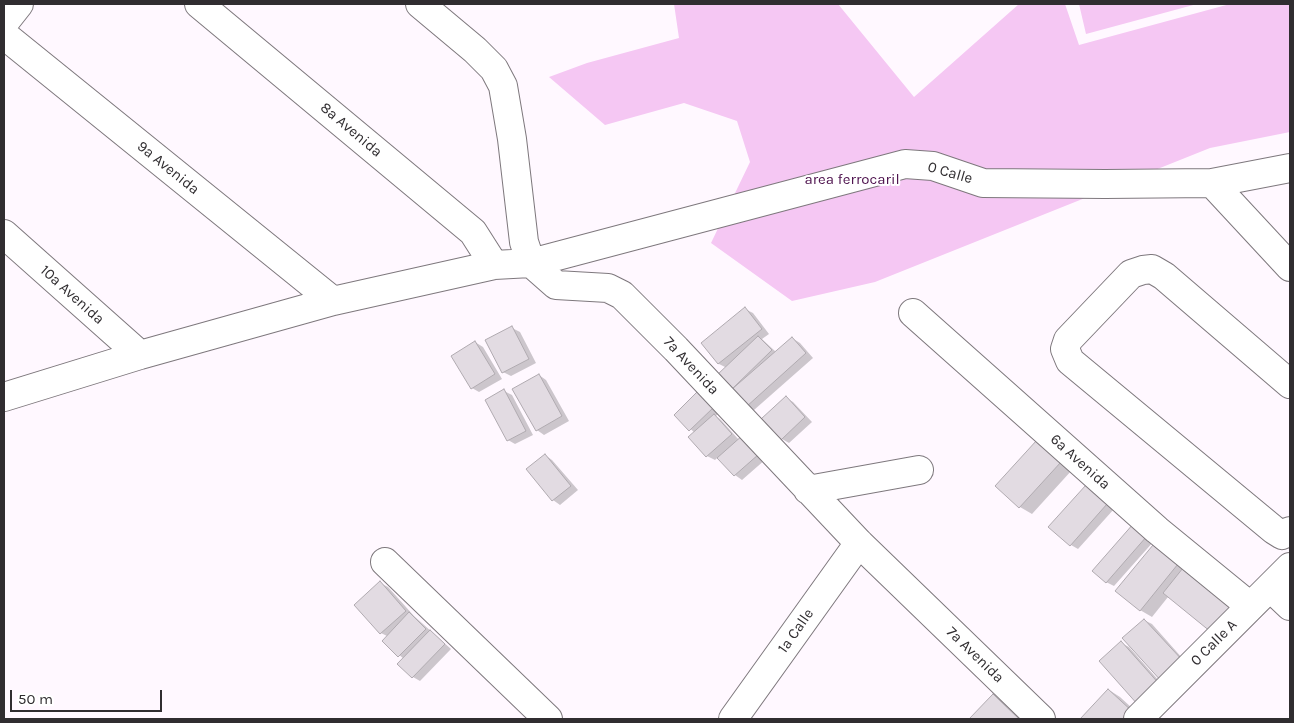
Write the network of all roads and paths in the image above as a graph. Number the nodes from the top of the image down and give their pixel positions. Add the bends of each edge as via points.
1 (19, 4) edge
2 (199, 4) edge
3 (420, 4) edge
4 (4, 23) edge
5 (4, 35) edge
6 (1290, 168) edge
7 (1212, 183) junction
8 (4, 234) edge
9 (531, 263) junction
10 (494, 265) junction
11 (1290, 267) edge
12 (333, 301) junction
13 (913, 313) dead end
14 (140, 355) junction
15 (1290, 384) edge
16 (4, 397) edge
17 (919, 470) dead end
18 (808, 490) junction
19 (1290, 531) edge
20 (859, 542) junction
21 (385, 562) dead end
22 (1290, 567) edge
23 (1270, 587) junction
24 (1250, 606) junction
25 (1290, 606) edge
26 (548, 719) edge
27 (733, 719) edge
28 (1041, 719) edge
29 (1138, 719) edge

1 - 4 street
2 - 10 street, 8a Avenida via 473,232
3 - 9 street via 494,69 502,86 512,139 524,242
5 - 12 street, 9a Avenida
6 - 7 street, 0 Calle
7 - 9 street, 0 Calle via 982,183 933,166 904,164
7 - 11 street
8 - 14 street, 10a Avenida
9 - 10 street, 0 Calle
9 - 18 street, 7a Avenida via 556,285 608,288 622,294
10 - 12 street, 0 Calle
12 - 14 street, 0 Calle
13 - 24 street, 6a Avenida via 1157,530
14 - 16 street, 0 Calle
15 - 19 street via 1152,269 1131,274 1068,340 1065,349 1070,361 1274,530 1282,535
17 - 18 street
18 - 20 street, 7a Avenida
20 - 27 street, 1a Calle
20 - 28 street, 7a Avenida
21 - 26 street
22 - 23 street, 0 Calle A
23 - 24 street, 0 Calle A
23 - 25 street
24 - 29 street, 0 Calle A

